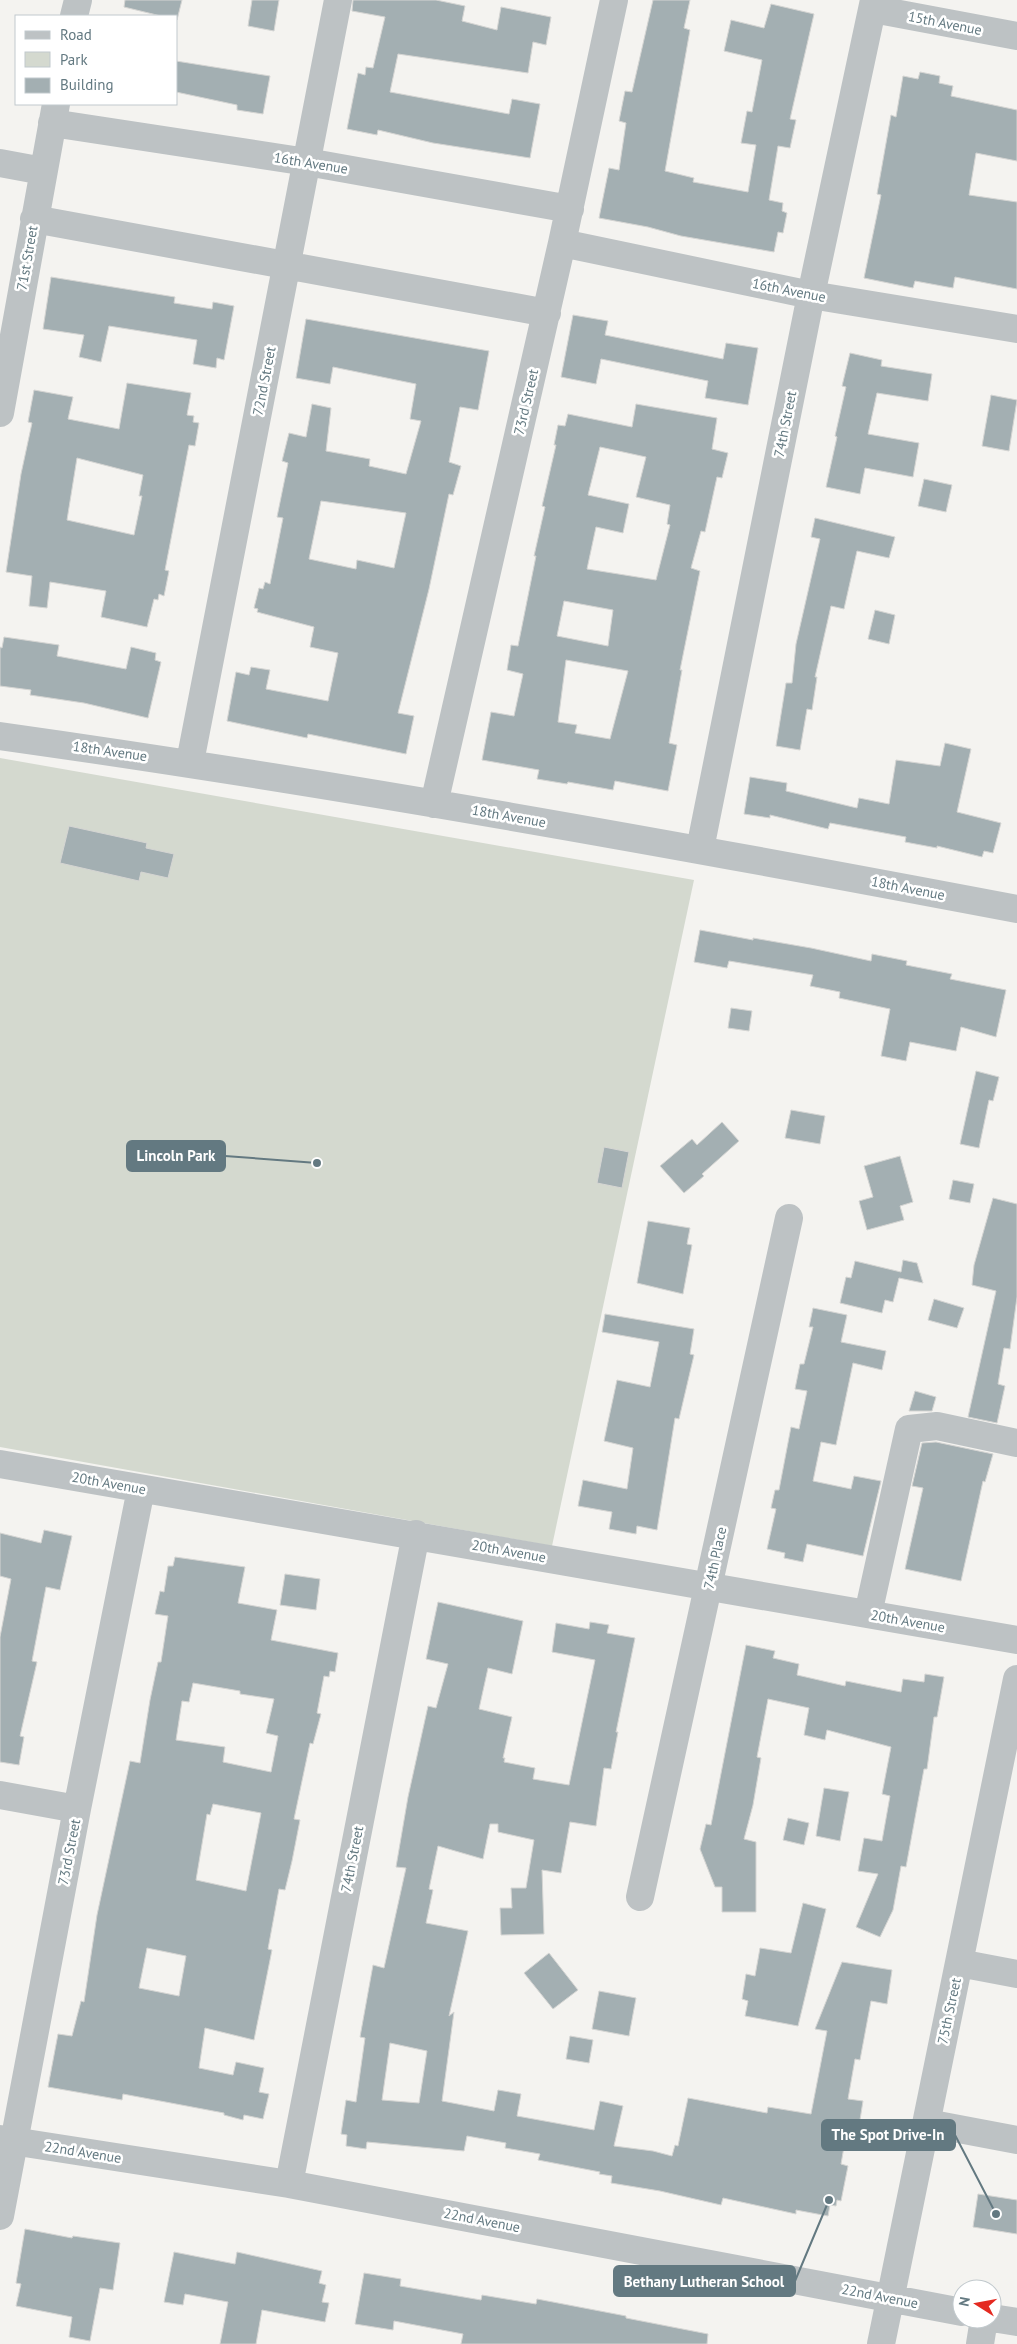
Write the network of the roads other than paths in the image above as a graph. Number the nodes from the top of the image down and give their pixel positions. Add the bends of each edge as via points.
1 (78, 0) edge
2 (338, 0) edge
3 (614, 0) edge
4 (873, 4) edge
5 (74, 15) edge
6 (1017, 36) edge
7 (54, 113) edge
8 (307, 162) junction
9 (0, 163) edge
10 (43, 171) junction
11 (570, 209) junction
12 (34, 219) junction
13 (562, 243) junction
14 (287, 265) junction
15 (811, 295) junction
16 (546, 313) junction
17 (1017, 329) edge
18 (0, 412) edge
19 (0, 736) edge
20 (190, 762) junction
21 (434, 804) junction
22 (700, 849) junction
23 (1017, 909) edge
24 (789, 1218) dead end
25 (1017, 1443) edge
26 (0, 1464) edge
27 (141, 1489) junction
28 (416, 1534) junction
29 (708, 1587) junction
30 (868, 1614) junction
31 (1017, 1640) edge
32 (1017, 1678) edge
33 (0, 1795) edge
34 (77, 1809) junction
35 (640, 1897) dead end
36 (959, 1963) junction
37 (1017, 1974) edge
38 (926, 2123) junction
39 (6, 2140) edge
40 (1017, 2140) edge
41 (289, 2184) junction
42 (0, 2216) edge
43 (891, 2298) junction
44 (952, 2310) edge
45 (1002, 2320) edge
46 (1017, 2322) edge
47 (982, 2329) edge
48 (881, 2344) edge
49 (980, 2344) edge

1 - 5 street
2 - 8 street, 72nd Street
3 - 11 street, 73rd Street
4 - 6 street, 15th Avenue
4 - 15 street, 74th Street
7 - 8 street, 16th Avenue
7 - 10 street, 71st Street
8 - 11 street, 16th Avenue
8 - 14 street, 72nd Street
9 - 10 street
10 - 12 street, 71st Street
11 - 13 street, 73rd Street
12 - 14 street
12 - 18 street, 71st Street
13 - 15 street, 16th Avenue
13 - 16 street, 73rd Street
14 - 16 street
14 - 20 street, 72nd Street
15 - 17 street, 16th Avenue
15 - 22 street, 74th Street
16 - 21 street, 73rd Street
19 - 20 street, 18th Avenue
20 - 21 street, 18th Avenue
21 - 22 street, 18th Avenue
22 - 23 street, 18th Avenue
24 - 29 street, 74th Place
25 - 30 street via 937,1426 909,1430
26 - 27 street, 20th Avenue
27 - 28 street, 20th Avenue
27 - 34 street, 73rd Street
28 - 29 street, 20th Avenue
28 - 41 street, 74th Street
29 - 30 street, 20th Avenue
29 - 35 street, 74th Place
30 - 31 street, 20th Avenue
32 - 36 street, 75th Street
33 - 34 street
34 - 39 street, 73rd Street
36 - 37 street
36 - 38 street, 75th Street
38 - 40 street
38 - 43 street, 75th Street
39 - 41 street, 22nd Avenue
39 - 42 street, 73rd Street
41 - 43 street, 22nd Avenue
43 - 44 street, 22nd Avenue
43 - 48 street, 75th Street
45 - 46 street
47 - 49 street

